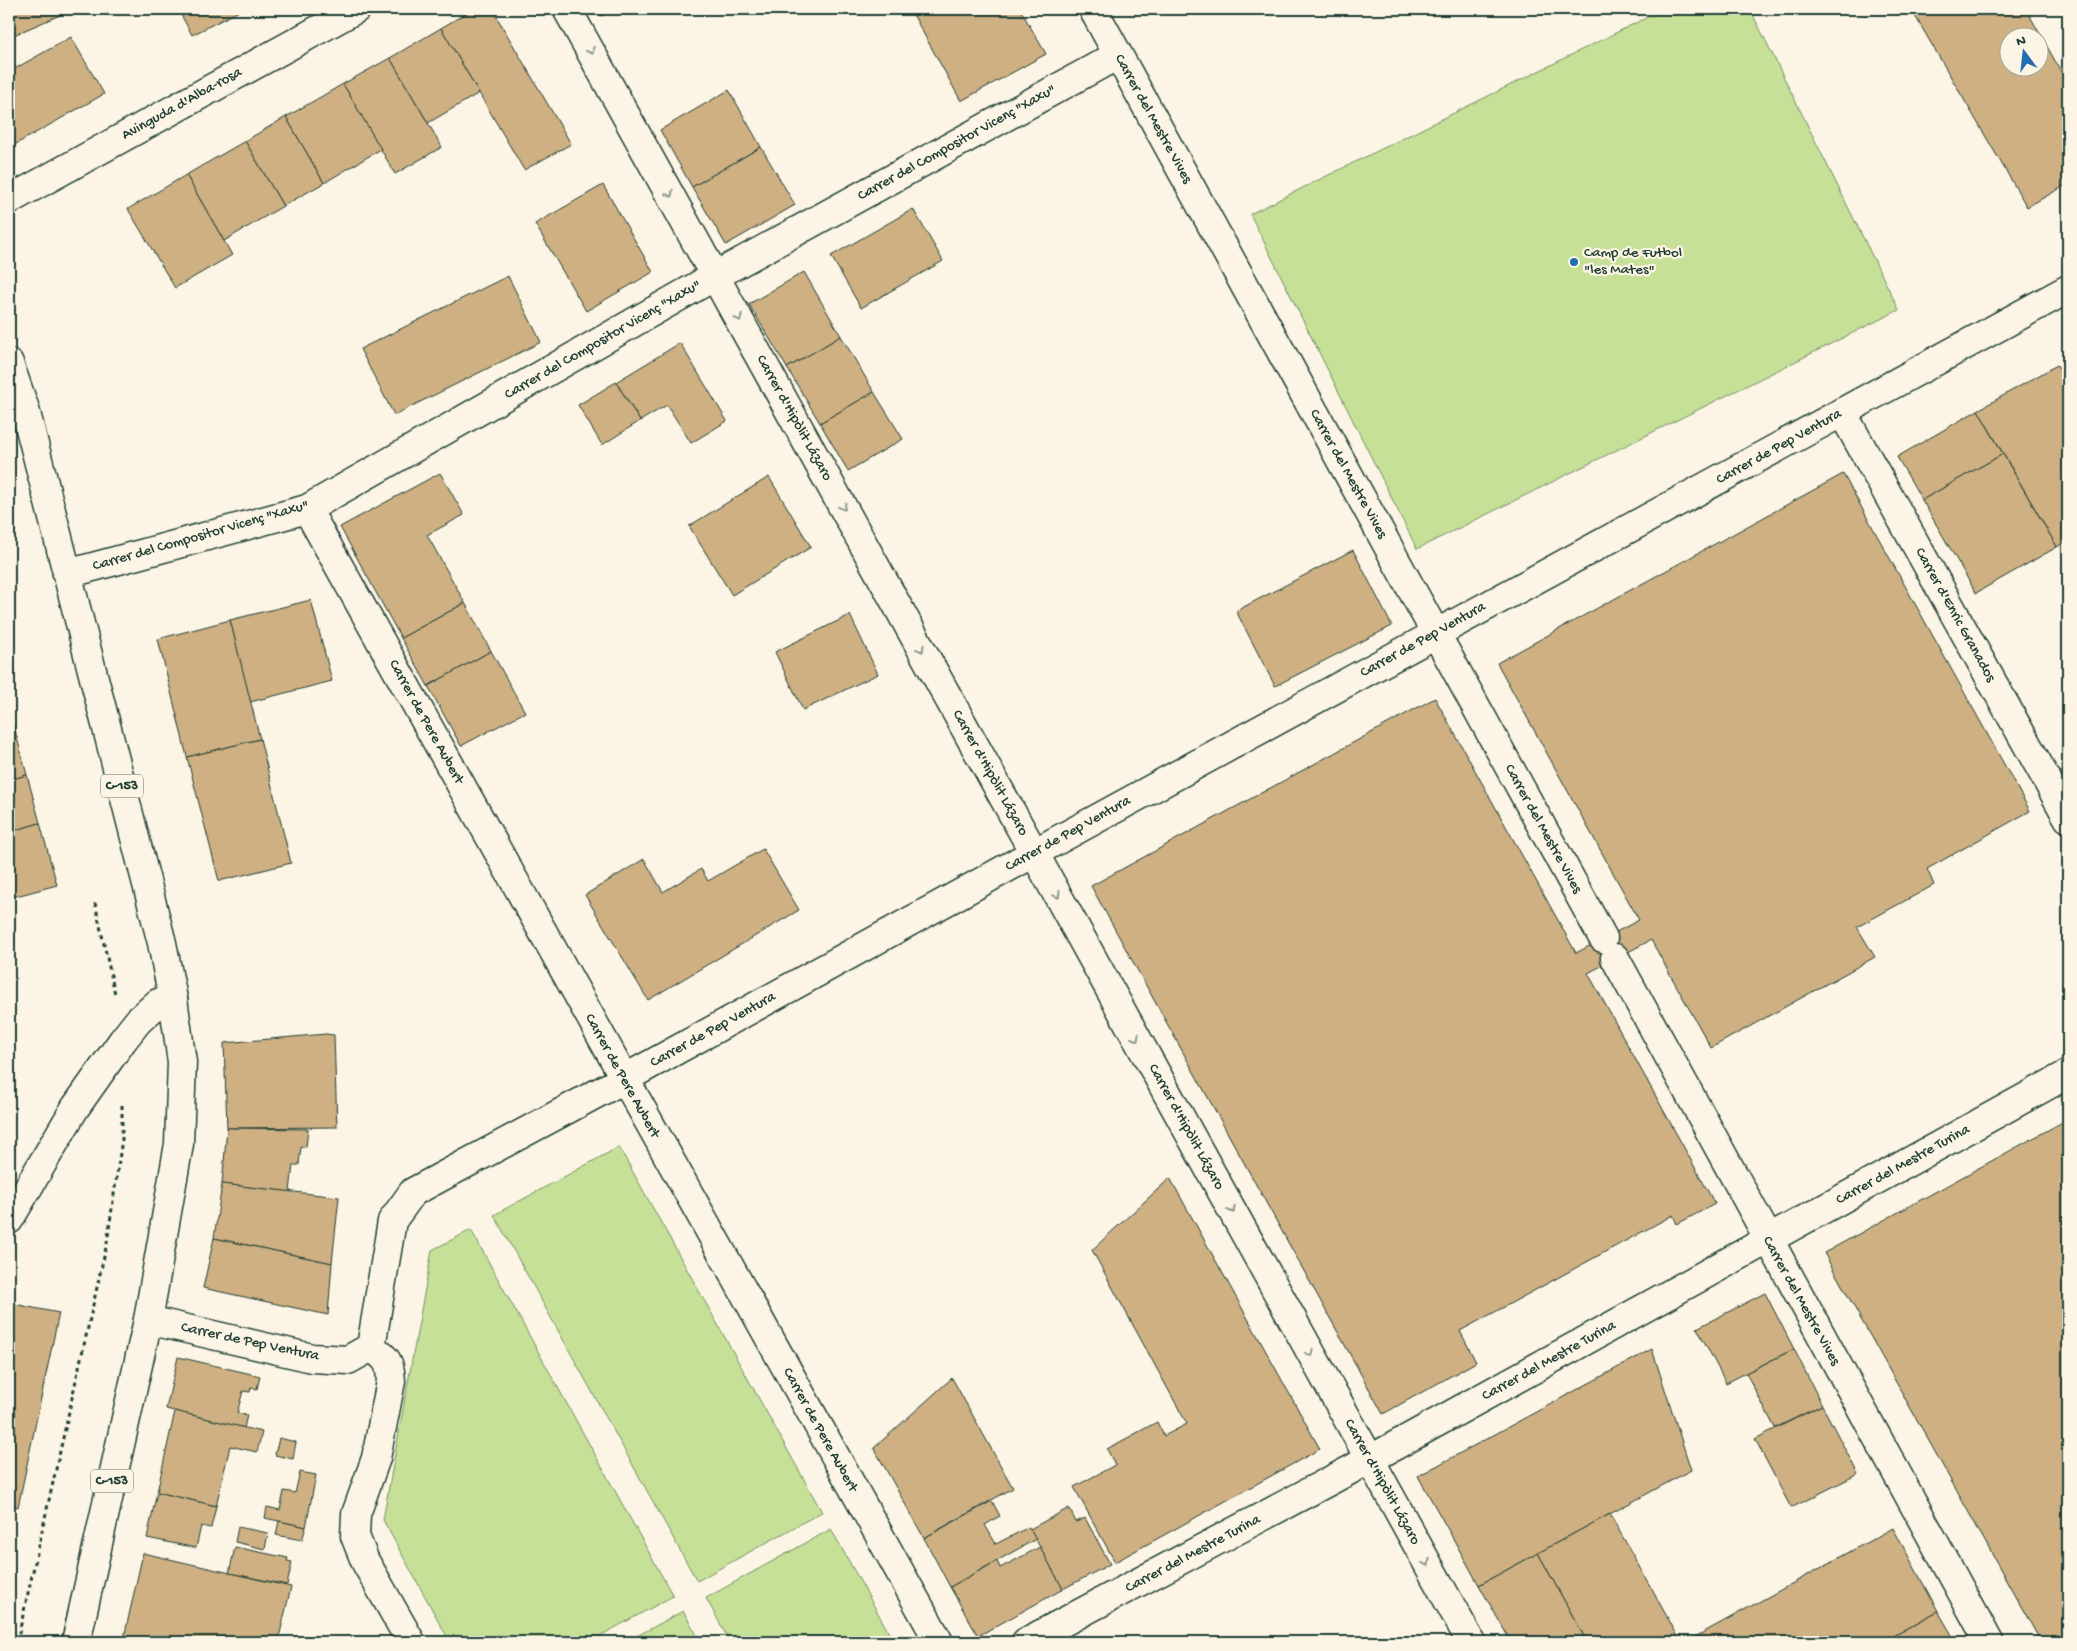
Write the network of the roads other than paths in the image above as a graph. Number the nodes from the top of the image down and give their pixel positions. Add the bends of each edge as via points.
1 (356, 9) edge
2 (567, 9) edge
3 (1093, 9) edge
4 (1118, 55) junction
5 (9, 200) edge
6 (715, 276) junction
7 (2068, 289) edge
8 (9, 362) edge
9 (1842, 412) junction
10 (307, 509) junction
11 (67, 574) junction
12 (1435, 634) junction
13 (2068, 818) edge
14 (1034, 853) junction
15 (173, 999) junction
16 (2068, 1074) edge
17 (624, 1079) junction
18 (9, 1220) edge
19 (1768, 1240) junction
20 (148, 1320) junction
21 (371, 1347) junction
22 (1369, 1460) junction
23 (76, 1642) edge
24 (411, 1642) edge
25 (938, 1642) edge
26 (1026, 1642) edge
27 (1470, 1642) edge
28 (1989, 1642) edge

1 - 5 street, Avinguda d'Alba-rosa
2 -> 6 street, Carrer d'Hipòlit Lázaro
3 - 4 street, Carrer del Mestre Vives
4 - 6 street, Carrer del Compositor Vicenç "Xaxu"
4 - 12 street, Carrer del Mestre Vives
6 - 10 street, Carrer del Compositor Vicenç "Xaxu"
6 -> 14 street, Carrer d'Hipòlit Lázaro
7 - 9 street, Carrer de Pep Ventura
8 - 11 street, C-153 via 25,409
9 - 12 street, Carrer de Pep Ventura
9 - 13 street, Carrer d'Enric Granados
10 - 11 street, Carrer del Compositor Vicenç "Xaxu"
10 - 17 street, Carrer de Pere Aubert
11 - 15 street, C-153 via 162,943
12 - 14 street, Carrer de Pep Ventura
12 - 19 street, Carrer del Mestre Vives
14 - 17 street, Carrer de Pep Ventura
14 -> 22 street, Carrer d'Hipòlit Lázaro
15 - 18 street via 158,1003 123,1040 75,1108
15 - 20 street, C-153 via 182,1062 180,1135
16 - 19 street, Carrer del Mestre Turina
17 - 21 street, Carrer de Pep Ventura via 413,1192 392,1221
17 - 25 street, Carrer de Pere Aubert
19 - 22 street, Carrer del Mestre Turina
19 - 28 street, Carrer del Mestre Vives
20 - 21 street, Carrer de Pep Ventura via 312,1358 348,1360
20 - 23 street, C-153
21 - 24 street via 387,1359 390,1381 376,1458 356,1514 354,1536
22 - 26 street, Carrer del Mestre Turina
22 -> 27 street, Carrer d'Hipòlit Lázaro

